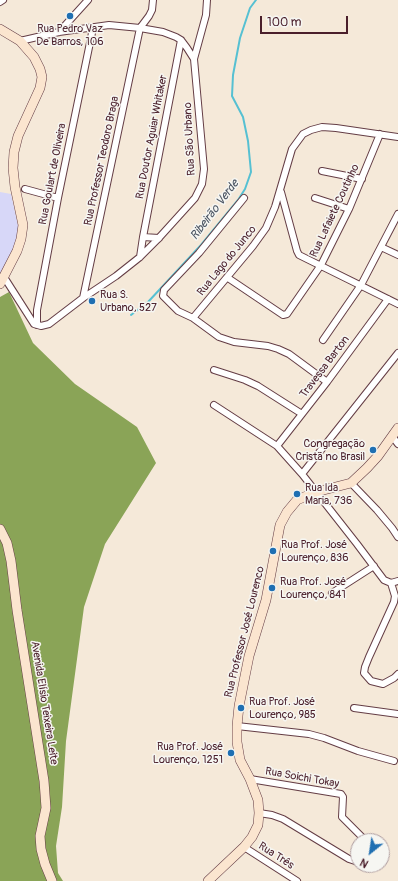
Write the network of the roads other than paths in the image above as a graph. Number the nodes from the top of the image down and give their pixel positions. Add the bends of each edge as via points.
1 (3, 0) edge
2 (88, 0) edge
3 (153, 0) edge
4 (207, 0) edge
5 (0, 2) edge
6 (93, 28) junction
7 (140, 28) junction
8 (0, 29) edge
9 (59, 32) junction
10 (181, 40) junction
11 (20, 41) junction
12 (194, 60) junction
13 (380, 134) junction
14 (398, 137) edge
15 (322, 171) dead end
16 (362, 179) junction
17 (25, 188) dead end
18 (280, 190) junction
19 (58, 198) junction
20 (244, 198) dead end
21 (315, 198) dead end
22 (349, 209) junction
23 (398, 214) edge
24 (143, 237) junction
25 (159, 238) junction
26 (381, 247) junction
27 (398, 255) edge
28 (140, 257) junction
29 (320, 265) junction
30 (228, 278) junction
31 (2, 281) edge
32 (361, 285) junction
33 (83, 298) junction
34 (388, 299) junction
35 (398, 304) edge
36 (193, 318) junction
37 (37, 325) junction
38 (323, 340) dead end
39 (398, 353) edge
40 (214, 370) dead end
41 (327, 382) junction
42 (214, 405) dead end
43 (302, 414) junction
44 (398, 428) edge
45 (392, 436) junction
46 (398, 444) edge
47 (276, 446) junction
48 (302, 474) junction
49 (351, 483) junction
50 (316, 492) junction
51 (0, 529) edge
52 (398, 537) edge
53 (374, 566) junction
54 (398, 581) edge
55 (390, 583) junction
56 (332, 593) dead end
57 (396, 595) edge
58 (398, 674) edge
59 (354, 708) dead end
60 (398, 714) edge
61 (237, 726) junction
62 (394, 760) dead end
63 (250, 779) junction
64 (259, 812) junction
65 (358, 833) edge
66 (244, 847) junction
67 (350, 859) edge
68 (52, 881) edge
69 (208, 881) edge
70 (297, 881) edge

1 - 5 street
2 - 9 street
3 - 7 street via 152,10
4 - 12 street via 206,16
6 - 7 street via 109,25
6 - 9 street
6 - 19 street, Rua Goulart de Oliveira
7 - 10 street via 170,34
7 - 33 street, Rua Professor Teodoro Braga
8 - 11 main road
9 - 11 street
10 - 12 street, Rua São Urbano
10 - 24 street, Rua Doutor Aguiar Whitaker
11 - 31 main road via 34,57 42,77 14,152 15,187 23,225 17,251
12 - 25 street, Rua São Urbano via 204,169 202,184 195,198
13 - 14 street, Rua Lago do Junco
13 - 16 street, Rua Lafaiete Coutinho
13 - 18 street, Rua Lago do Junco via 322,127 311,130 304,134 292,149
15 - 16 street
16 - 22 street, Rua Lafaiete Coutinho
17 - 19 street
18 - 29 street via 299,255
18 - 30 street, Rua Lago do Junco via 266,228
19 - 37 street, Rua Goulart de Oliveira via 37,310
20 - 36 street via 163,292 163,296 178,311
21 - 22 street
22 - 29 street, Rua Lafaiete Coutinho
23 - 26 street
24 - 25 street
24 - 28 street, Rua Doutor Aguiar Whitaker
25 - 28 street, Rua São Urbano
26 - 27 street
26 - 32 street
28 - 33 street, Rua São Urbano
29 - 30 street, Rua Lafaiete Coutinho via 285,315
29 - 32 street
30 - 36 street, Rua Lago do Junco
31 - 37 street
32 - 34 street
32 - 38 street
33 - 37 street, Rua São Urbano via 49,324
34 - 35 street
34 - 41 street, Travessa Barton
36 - 41 street via 226,340 268,346 289,354
39 - 48 street
40 - 43 street via 258,386
41 - 43 street, Travessa Barton
42 - 47 street
43 - 47 street, Travessa Barton
44 - 45 main road
45 - 46 street
45 - 49 main road via 372,462
47 - 48 street
48 - 50 street
49 - 50 main road, Rua Professor José Lourenco
49 - 52 street via 378,510
50 - 53 street
50 - 61 main road, Rua Professor José Lourenco via 292,504 280,525 266,600 249,656
51 - 68 main road, Avenida Elísio Teixeira Leite via 7,543 11,561 44,781 46,808 40,836 41,849
53 - 55 street via 384,580
53 - 56 street
54 - 55 street
55 - 57 street
57 - 58 street via 364,673 371,681 383,684
59 - 60 street
61 - 62 street via 309,734
61 - 63 main road, Rua Professor José Lourenco via 240,760
63 - 64 main road, Rua Professor José Lourenco via 258,800
63 - 65 street, Rua Soichi Tokay via 341,794 342,817
64 - 66 main road, Rua Professor José Lourenco via 258,825
64 - 67 street via 283,819
66 - 69 main road, Rua Professor José Lourenco
66 - 70 street, Rua Três

